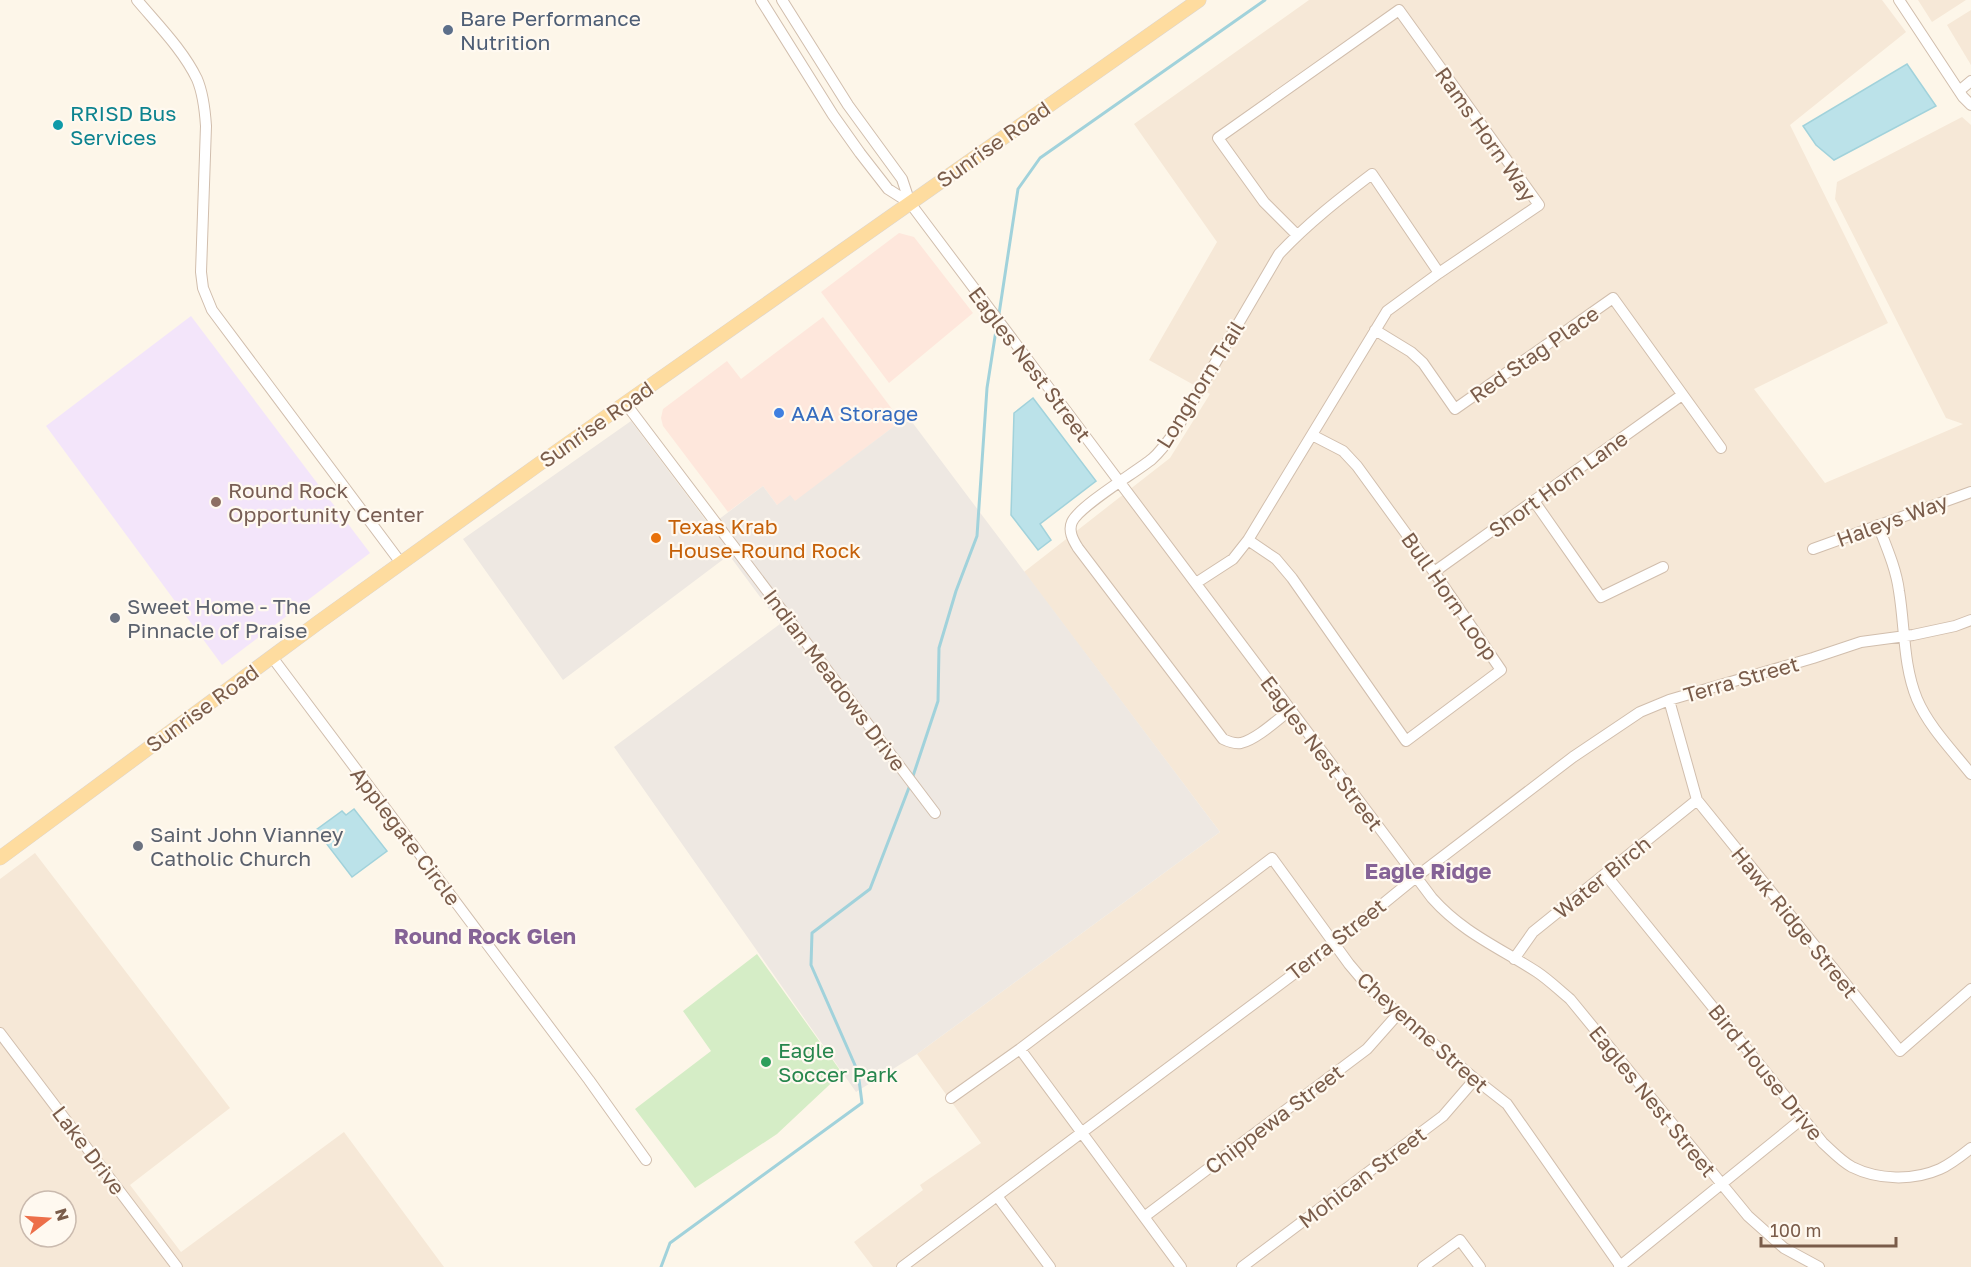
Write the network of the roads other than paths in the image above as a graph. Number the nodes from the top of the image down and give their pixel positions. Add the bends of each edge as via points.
1 (138, 0) edge
2 (761, 0) edge
3 (782, 0) edge
4 (1199, 0) edge
5 (1899, 0) edge
6 (1971, 81) edge
7 (1959, 91) junction
8 (1971, 105) edge
9 (910, 203) junction
10 (1297, 235) junction
11 (1439, 273) junction
12 (1375, 330) junction
13 (1682, 395) junction
14 (626, 405) junction
15 (1312, 435) junction
16 (1721, 448) dead end
17 (1119, 483) junction
18 (1971, 492) edge
19 (1534, 501) junction
20 (1878, 525) junction
21 (1248, 540) junction
22 (1813, 549) dead end
23 (402, 563) junction
24 (1663, 567) dead end
25 (1434, 572) junction
26 (1196, 583) junction
27 (1971, 620) edge
28 (1904, 636) junction
29 (272, 657) junction
30 (1669, 700) junction
31 (1290, 710) junction
32 (1971, 774) edge
33 (1697, 800) junction
34 (935, 813) dead end
35 (0, 858) edge
36 (1605, 874) junction
37 (1416, 877) junction
38 (1335, 943) junction
39 (1514, 959) junction
40 (1971, 989) edge
41 (1398, 1014) junction
42 (0, 1033) edge
43 (1020, 1049) junction
44 (1475, 1079) junction
45 (951, 1098) dead end
46 (1803, 1118) junction
47 (1081, 1133) junction
48 (1971, 1148) edge
49 (646, 1160) dead end
50 (1722, 1185) junction
51 (997, 1196) junction
52 (1144, 1217) junction
53 (915, 1263) edge
54 (1814, 1266) edge
55 (177, 1267) edge
56 (902, 1267) edge
57 (1050, 1267) edge
58 (1181, 1267) edge
59 (1242, 1267) edge
60 (1423, 1267) edge
61 (1480, 1267) edge
62 (1620, 1267) edge

1 - 23 street via 186,60 198,81 203,101 206,126 200,256 203,288 212,310
2 - 9 street, Eagles Nest Street via 860,153 888,189
3 - 9 street, Eagles Nest Street via 848,105 902,179
4 - 9 main road, Sunrise Road
5 - 7 street
6 - 7 street
7 - 8 street
9 - 14 main road, Sunrise Road
9 - 17 street, Eagles Nest Street
10 - 11 street, Longhorn Trail via 1372,174
10 - 11 street, Rams Horn Way via 1264,202 1218,138 1400,10 1539,205
10 - 17 street, Longhorn Trail via 1279,254 1171,437 1154,457
11 - 12 street, Rams Horn Way via 1387,311
12 - 13 street, Red Stag Place via 1423,363 1455,409 1613,298
12 - 15 street, Rams Horn Way
13 - 16 street, Red Stag Place
13 - 19 street, Short Horn Lane
14 - 23 main road, Sunrise Road
14 - 34 street, Indian Meadows Drive
15 - 21 street, Rams Horn Way
15 - 25 street, Bull Horn Loop via 1343,451 1357,466
17 - 26 street, Eagles Nest Street
17 - 31 street, Longhorn Trail via 1081,511 1072,523 1074,542 1085,557 1223,739 1240,743 1250,739
18 - 20 street, Haleys Way
19 - 24 street via 1601,597
19 - 25 street, Short Horn Lane
20 - 22 street, Haleys Way
20 - 28 street via 1899,588
21 - 25 street, Bull Horn Loop via 1276,559 1292,578 1406,741 1501,670
21 - 26 street, Rams Horn Way via 1233,558
23 - 29 main road, Sunrise Road
26 - 31 street, Eagles Nest Street
27 - 28 street, Terra Street
28 - 30 street, Terra Street via 1861,642
28 - 32 street via 1908,669 1918,701
29 - 35 main road, Sunrise Road
29 - 49 street, Applegate Circle
30 - 33 street, Hawk Ridge Street
30 - 37 street, Terra Street via 1640,712 1605,734
31 - 37 street, Eagles Nest Street
33 - 36 street, Water Birch
33 - 40 street, Hawk Ridge Street via 1900,1051
36 - 39 street, Water Birch via 1533,932
36 - 46 street, Bird House Drive
37 - 38 street, Terra Street
37 - 39 street, Eagles Nest Street via 1442,910 1466,930
38 - 41 street, Cheyenne Street via 1371,990
38 - 43 street, Cheyenne Street via 1272,858
38 - 47 street, Terra Street
39 - 50 street, Eagles Nest Street via 1546,979 1579,1009
41 - 44 street, Cheyenne Street
41 - 52 street, Chippewa Street via 1367,1049
42 - 55 street, Lake Drive
43 - 45 street, Cheyenne Street
43 - 47 street
44 - 59 street, Mohican Street via 1443,1116
44 - 62 street, Cheyenne Street via 1514,1113
46 - 48 street, Bird House Drive via 1840,1159 1881,1176 1909,1177 1935,1171
46 - 50 street
47 - 51 street, Terra Street
47 - 52 street
50 - 54 street, Eagles Nest Street via 1770,1237
50 - 62 street
51 - 53 street, Terra Street
51 - 57 street
52 - 58 street
53 - 56 street, Terra Street
60 - 61 street via 1460,1240

